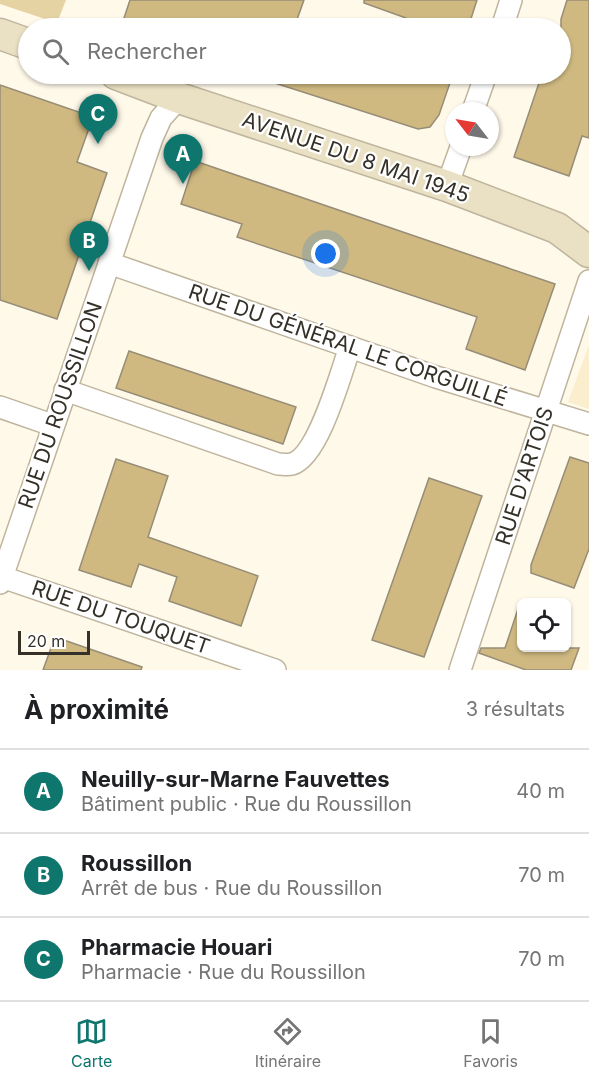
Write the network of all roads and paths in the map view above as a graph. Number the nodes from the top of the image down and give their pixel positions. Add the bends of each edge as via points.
1 (511, 0) edge
2 (505, 18) edge
3 (0, 34) edge
4 (18, 40) edge
5 (142, 84) edge
6 (482, 84) edge
7 (179, 98) junction
8 (476, 102) edge
9 (457, 156) edge
10 (447, 186) junction
11 (589, 252) edge
12 (109, 263) junction
13 (589, 281) edge
14 (350, 347) junction
15 (65, 390) junction
16 (0, 407) edge
17 (546, 411) junction
18 (589, 424) edge
19 (52, 425) junction
20 (1, 580) edge
21 (275, 670) edge
22 (460, 670) edge

1 - 2 street
3 - 4 street
5 - 7 street, AVENUE DU 8 MAI 1945
6 - 8 street
7 - 10 street, AVENUE DU 8 MAI 1945
7 - 12 street, RUE DU ROUSSILLON via 152,138
9 - 10 street
10 - 11 street, AVENUE DU 8 MAI 1945 via 557,228
12 - 14 street, RUE DU GÉNÉRAL LE CORGUILLÉ
12 - 15 street, RUE DU ROUSSILLON
13 - 17 street, RUE D'ARTOIS
14 - 15 street via 322,426 306,454 293,464 278,464
14 - 17 street, RUE DU GÉNÉRAL LE CORGUILLÉ
15 - 19 street, RUE DU ROUSSILLON
16 - 19 street
17 - 18 street, RUE DU GÉNÉRAL LE CORGUILLÉ
17 - 22 street, RUE D'ARTOIS
19 - 20 street, RUE DU ROUSSILLON
20 - 21 street, RUE DU TOUQUET

